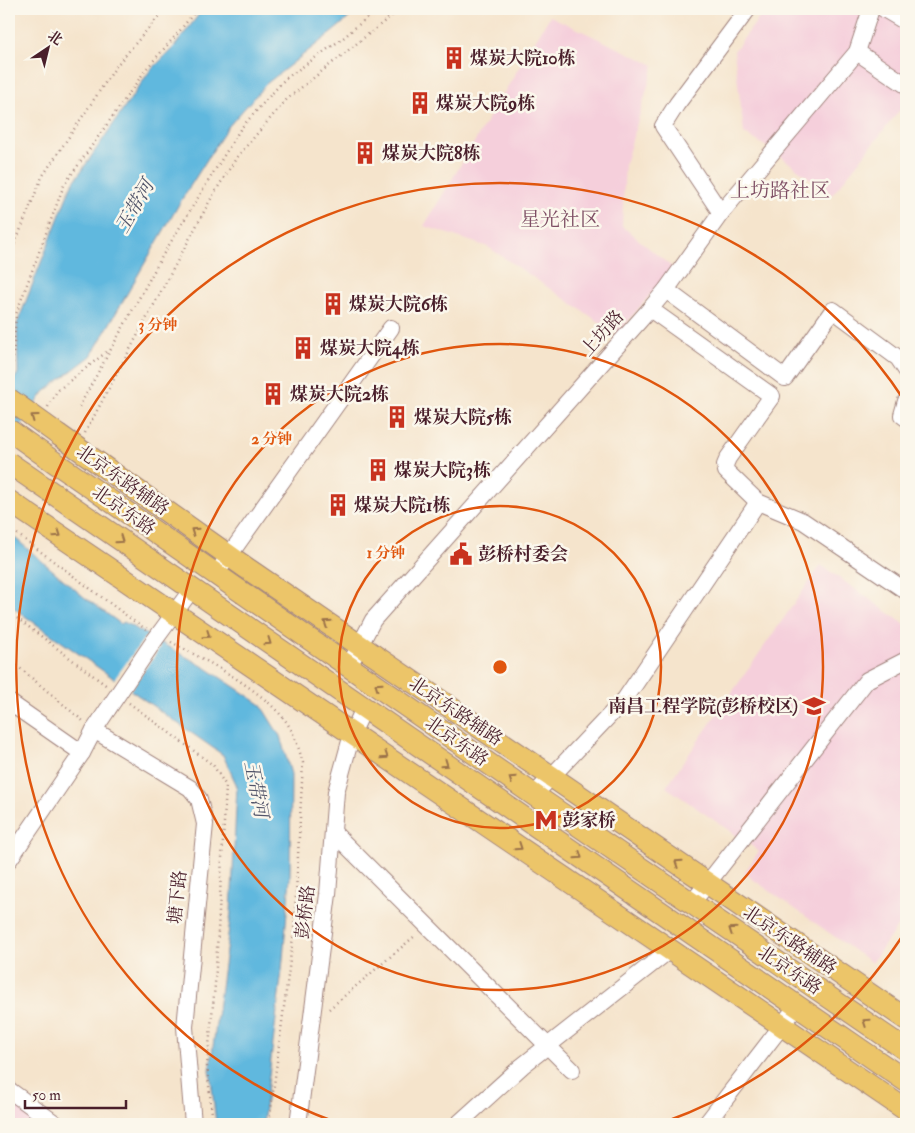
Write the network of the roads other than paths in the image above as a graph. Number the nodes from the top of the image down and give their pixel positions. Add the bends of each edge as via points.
1 (748, 9) edge
2 (871, 9) edge
3 (884, 9) edge
4 (906, 22) edge
5 (857, 52) junction
6 (906, 84) edge
7 (721, 213) junction
8 (666, 290) junction
9 (650, 309) junction
10 (391, 328) dead end
11 (906, 370) edge
12 (784, 378) junction
13 (772, 396) junction
14 (9, 399) edge
15 (906, 400) edge
16 (906, 418) edge
17 (9, 430) edge
18 (16, 467) edge
19 (758, 502) junction
20 (13, 504) edge
21 (229, 556) junction
22 (216, 574) junction
23 (192, 590) junction
24 (906, 591) edge
25 (175, 614) junction
26 (360, 645) junction
27 (906, 660) edge
28 (349, 666) junction
29 (9, 702) edge
30 (364, 708) junction
31 (94, 730) junction
32 (352, 734) junction
33 (82, 753) junction
34 (551, 776) junction
35 (534, 794) junction
36 (333, 832) junction
37 (9, 860) edge
38 (708, 884) junction
39 (692, 903) junction
40 (671, 950) junction
41 (797, 1006) junction
42 (906, 1019) edge
43 (782, 1025) junction
44 (548, 1046) junction
45 (906, 1050) edge
46 (572, 1070) dead end
47 (906, 1081) edge
48 (9, 1090) edge
49 (906, 1110) edge
50 (56, 1124) edge
51 (194, 1124) edge
52 (298, 1124) edge
53 (458, 1124) edge
54 (706, 1124) edge

1 - 7 street via 663,126
2 - 5 street
3 - 4 street
5 - 6 street
5 - 7 street, 上坊路
7 - 8 street, 上坊路
8 - 9 street, 上坊路
8 - 12 street
9 - 13 street
9 - 26 street, 上坊路 via 373,620
10 - 21 street
11 - 12 street via 898,358 832,310
12 - 13 street
13 - 19 street via 725,464 726,471
21 -> 14 main road, 北京东路辅路, bridge
15 - 16 street via 902,415
17 - 22 main road, 北京东路, bridge
18 -> 23 main road, 北京东路
19 - 24 street via 803,521
19 - 34 street via 624,699
20 -> 25 main road
21 - 22 street
26 -> 21 main road, 北京东路辅路
22 - 28 main road, 北京东路
23 - 25 street
23 -> 30 main road, 北京东路
25 - 31 street, bridge
25 -> 32 main road
26 - 28 street, 上坊路
26 - 34 main road, 北京东路辅路
27 - 38 street via 867,680
35 -> 28 main road, 北京东路
29 - 33 street
30 - 32 street, 彭桥路
30 -> 41 main road, 北京东路
31 - 33 street
31 - 51 street, 塘下路 via 190,788 199,799 205,824 185,1027
32 - 36 street, 彭桥路 via 336,792
32 -> 40 main road
33 - 37 street
34 - 35 street
38 -> 34 main road, 北京东路辅路
35 - 39 main road, 北京东路
36 - 44 street
36 - 52 street, 彭桥路
38 - 39 street
38 - 42 main road, 北京东路辅路
45 -> 39 main road, 北京东路
40 - 43 main road
40 - 44 street
41 - 43 street
41 - 47 main road, 北京东路
43 - 49 main road
43 - 54 street
44 - 46 street
44 - 53 street
48 - 50 street

